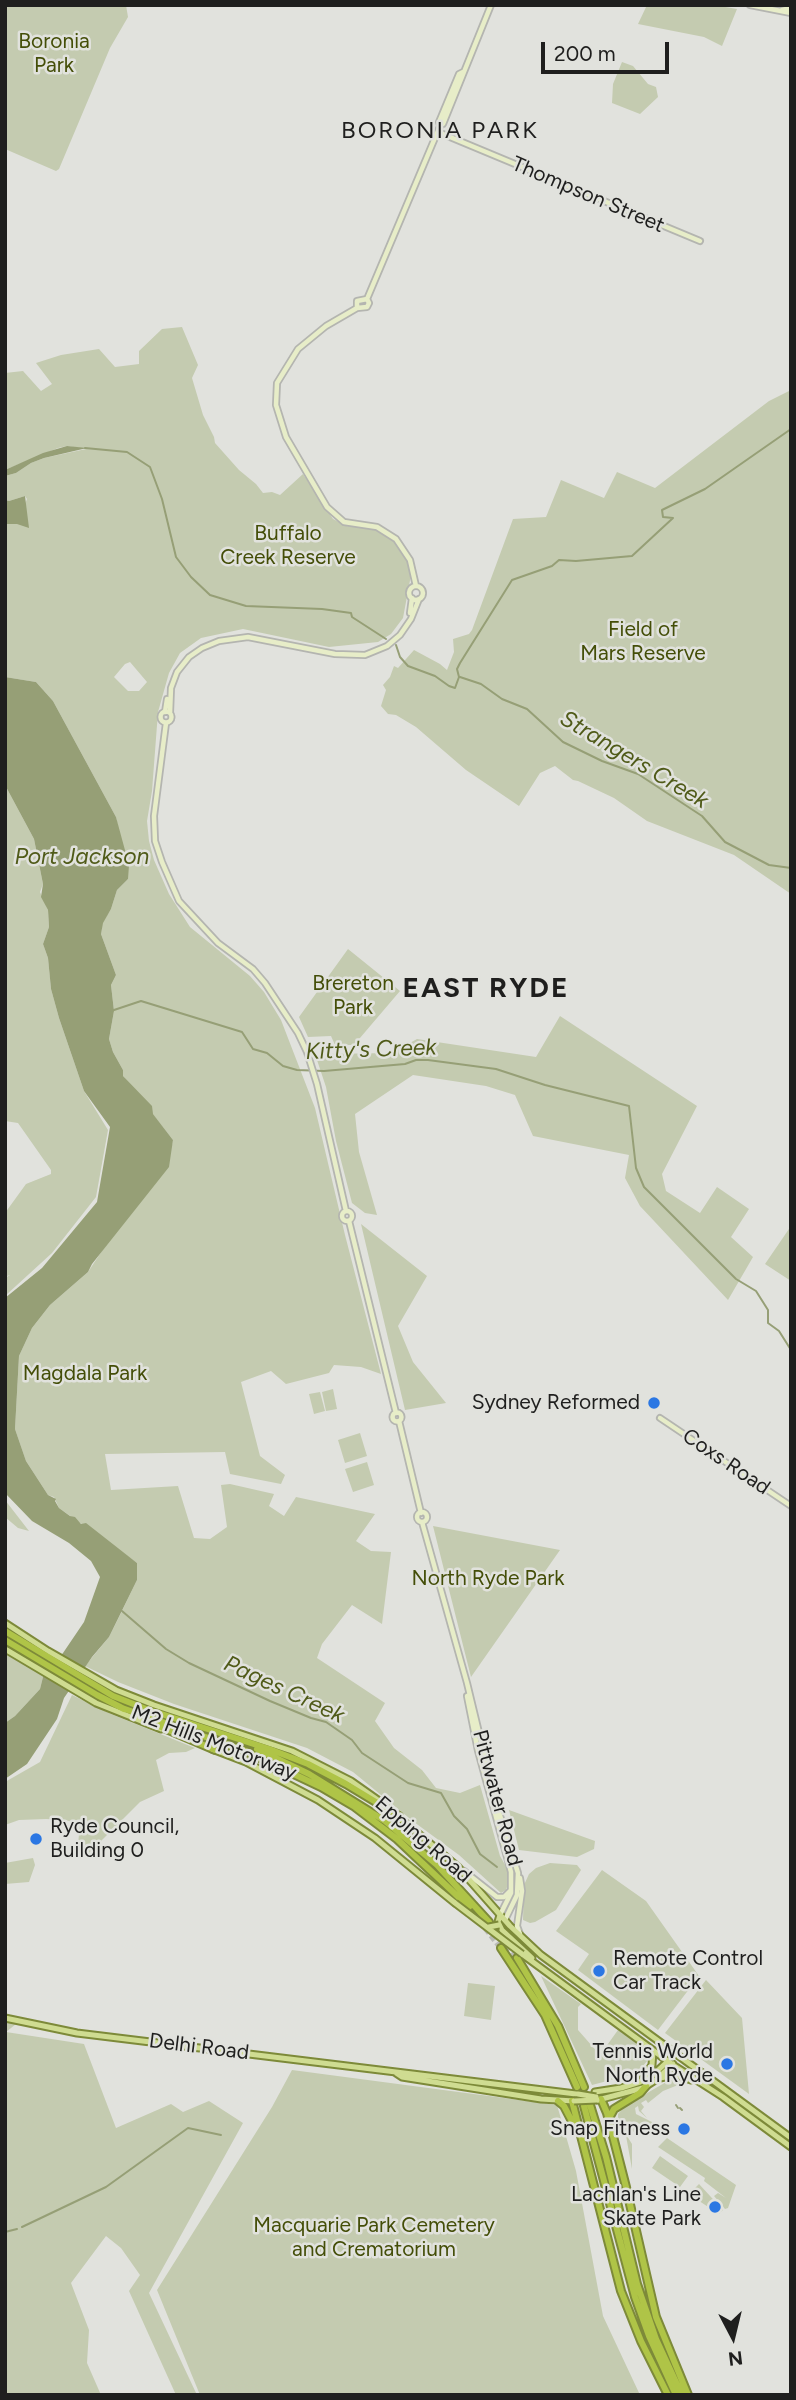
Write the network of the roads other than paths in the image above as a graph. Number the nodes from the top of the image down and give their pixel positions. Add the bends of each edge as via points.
1 (491, 5) edge
2 (750, 5) edge
3 (791, 7) edge
4 (782, 10) junction
5 (791, 13) edge
6 (438, 132) junction
7 (701, 242) dead end
8 (416, 586) junction
9 (412, 598) junction
10 (419, 599) junction
11 (332, 652) junction
12 (660, 1418) dead end
13 (791, 1506) edge
14 (5, 1623) edge
15 (5, 1631) edge
16 (5, 1640) edge
17 (5, 1649) edge
18 (45, 1656) junction
19 (87, 1681) junction
20 (122, 1708) junction
21 (226, 1736) junction
22 (215, 1750) junction
23 (399, 1816) junction
24 (511, 1859) junction
25 (458, 1867) junction
26 (517, 1873) junction
27 (511, 1889) junction
28 (469, 1908) tunnel mouth
29 (500, 1921) junction
30 (488, 1924) junction
31 (522, 1938) junction
32 (501, 1948) tunnel mouth
33 (519, 1956) junction
34 (547, 1972) junction
35 (5, 2018) edge
36 (652, 2049) junction
37 (678, 2056) junction
38 (670, 2063) junction
39 (393, 2072) junction
40 (657, 2079) junction
41 (698, 2081) junction
42 (643, 2084) junction
43 (576, 2095) junction
44 (597, 2097) junction
45 (558, 2101) junction
46 (609, 2121) junction
47 (791, 2138) edge
48 (791, 2147) edge
49 (586, 2159) junction
50 (668, 2395) edge
51 (676, 2395) edge
52 (682, 2395) edge
53 (688, 2395) edge

1 - 6 main road
2 - 4 main road
3 - 4 main road
3 - 5 main road
4 - 5 main road
6 - 7 main road, Thompson Street
6 - 8 main road via 367,299 368,306 318,331 298,349 277,383 276,405 286,437 327,507 344,522 377,527 396,539 410,560
8 - 9 main road via 410,590
8 - 10 main road via 423,592
9 - 10 main road
9 - 11 main road via 406,623 388,642 364,652
10 - 11 main road via 405,629 387,646 350,656
11 - 24 main road, Pittwater Road via 250,634 225,636 188,655 168,687 167,713 161,718 166,723 155,841 179,901 202,928 265,983 298,1032 311,1061 345,1211 352,1215 349,1221 396,1413 401,1415 421,1513 417,1518 422,1522
12 - 13 main road, Coxs Road
14 - 18 main road
15 - 18 highway
16 - 18 highway
17 - 22 main road, Epping Road via 109,1710
18 - 19 highway
19 - 20 highway
19 - 21 highway via 129,1703
19 - 23 main road, Epping Road via 300,1755 351,1782
20 - 22 highway
20 - 28 highway, M2 Hills Motorway via 243,1750 321,1787 397,1839
21 - 23 highway via 308,1764
21 - 30 highway, M2 Hills Motorway via 309,1773 365,1807 437,1865
22 - 30 main road, Epping Road, bridge via 318,1800
23 - 25 main road, Epping Road
24 - 26 main road, Pittwater Road
24 - 27 main road, Pittwater Road
25 - 27 main road via 498,1897
25 - 29 main road, Epping Road
26 - 29 main road, Pittwater Road via 517,1895
26 - 31 main road via 522,1891 517,1926
27 - 29 main road, Pittwater Road
29 - 30 main road, bridge via 492,1928
29 - 31 main road, Epping Road
29 - 34 main road via 511,1939
30 - 33 main road, Epping Road, bridge
31 - 37 main road, Epping Road
32 - 43 highway via 545,2015
33 - 34 main road, Epping Road
33 - 43 highway via 558,2026
34 - 36 main road, Epping Road
35 - 39 main road, Delhi Road via 77,2033
36 - 38 main road, Epping Road
36 - 42 main road via 652,2065
37 - 38 main road
37 - 47 main road, Epping Road
38 - 40 main road
38 - 41 main road, Epping Road
38 - 42 main road
39 - 43 main road, Delhi Road
39 - 45 main road, Delhi Road
40 - 41 main road via 676,2075
40 - 42 main road
41 - 48 main road, Epping Road
42 - 44 main road
42 - 46 highway via 640,2093 612,2111
43 - 44 main road, bridge
43 - 45 main road, Delhi Road
43 - 49 highway
44 - 46 highway
45 - 49 highway via 572,2121
46 - 53 highway via 656,2317
49 - 50 highway via 621,2291
51 - 52 highway via 635,2297 587,2105 645,2307

